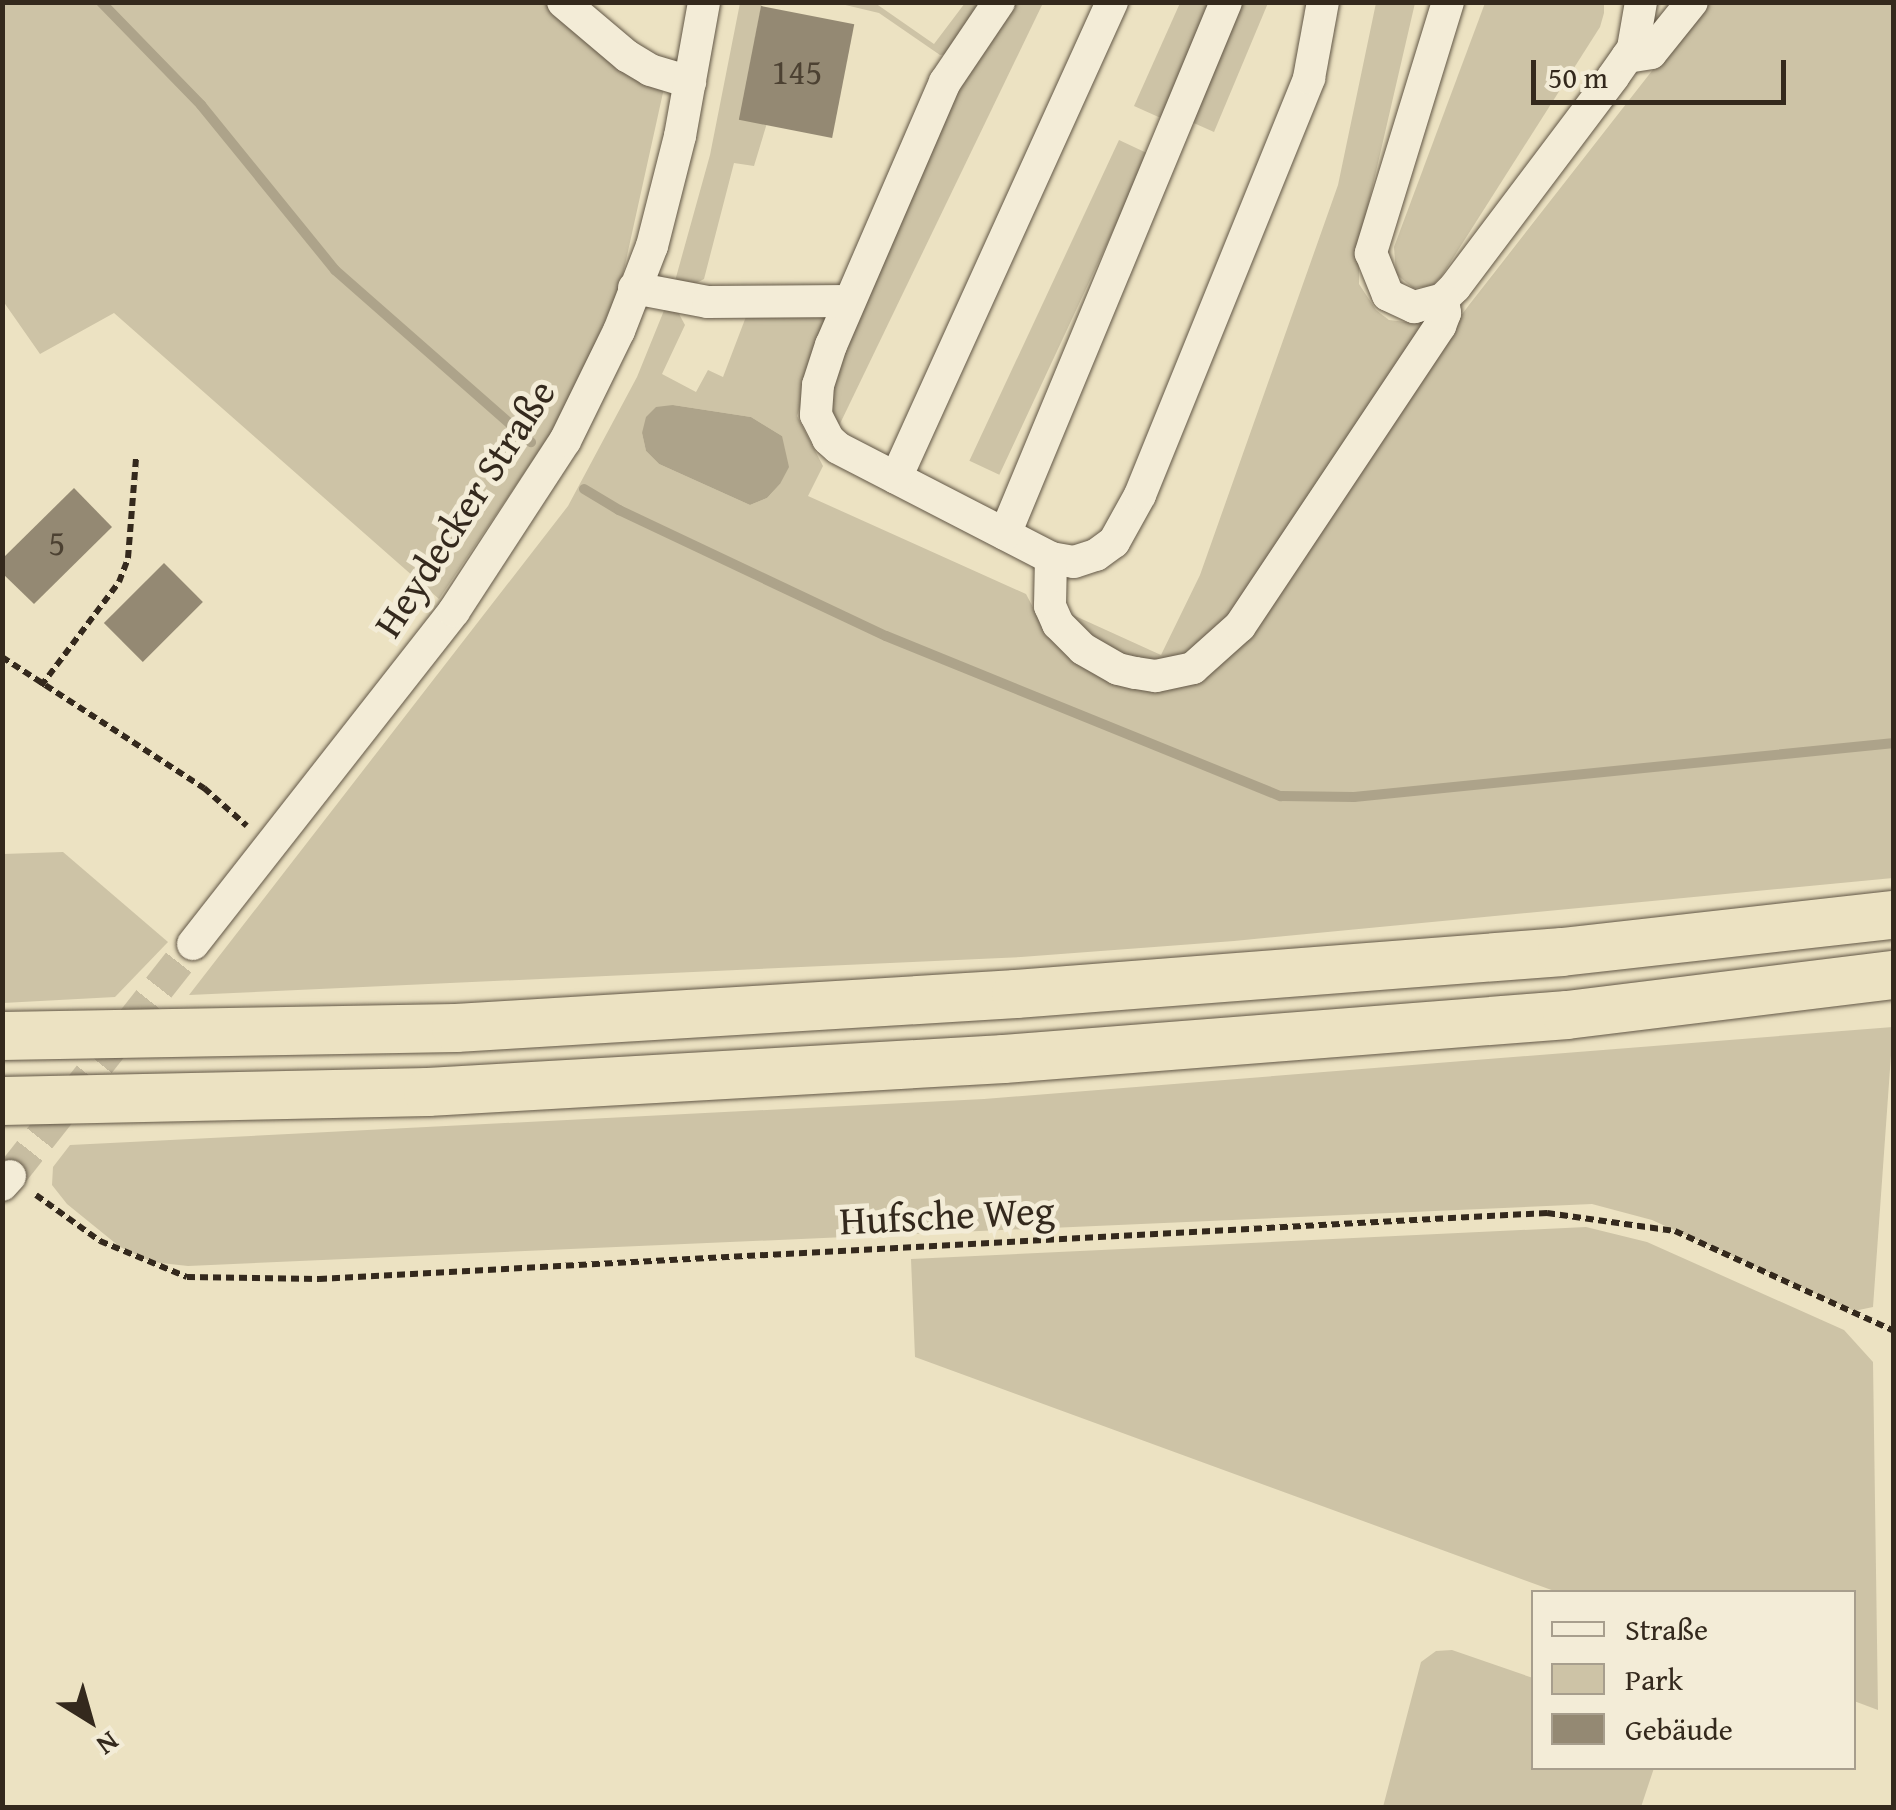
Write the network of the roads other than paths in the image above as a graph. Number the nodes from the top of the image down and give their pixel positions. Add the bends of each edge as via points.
1 (562, 2) edge
2 (704, 2) edge
3 (999, 2) edge
4 (1112, 2) edge
5 (1226, 2) edge
6 (1323, 2) edge
7 (1448, 2) edge
8 (1641, 2) edge
9 (1692, 2) edge
10 (1627, 57) junction
11 (690, 82) junction
12 (634, 288) junction
13 (1444, 299) junction
14 (849, 301) junction
15 (896, 478) junction
16 (1005, 534) junction
17 (1052, 558) junction
18 (1894, 914) edge
19 (193, 944) tunnel mouth
20 (1894, 975) edge
21 (2, 1036) edge
22 (2, 1101) edge

1 - 11 street via 639,63
2 - 11 street, Heydecker Straße
3 - 14 street via 945,82
4 - 15 street
5 - 16 street
6 - 17 street via 1309,78 1128,522 1096,555 1074,562
7 - 13 street via 1371,253 1388,296 1414,307
8 - 10 street
9 - 10 street via 1666,40 1651,52
10 - 13 street
11 - 12 street, Heydecker Straße via 668,190
12 - 14 street via 708,302
12 - 19 street, Heydecker Straße via 594,387 533,496 454,611
13 - 17 street via 1440,326 1240,626 1193,668 1136,673 1083,649 1050,606
14 - 15 street via 818,385 816,414 838,448
15 - 16 street
16 - 17 street
18 - 21 highway via 1562,952 978,996 456,1028
20 - 22 highway via 1567,1015 1004,1059 428,1092

